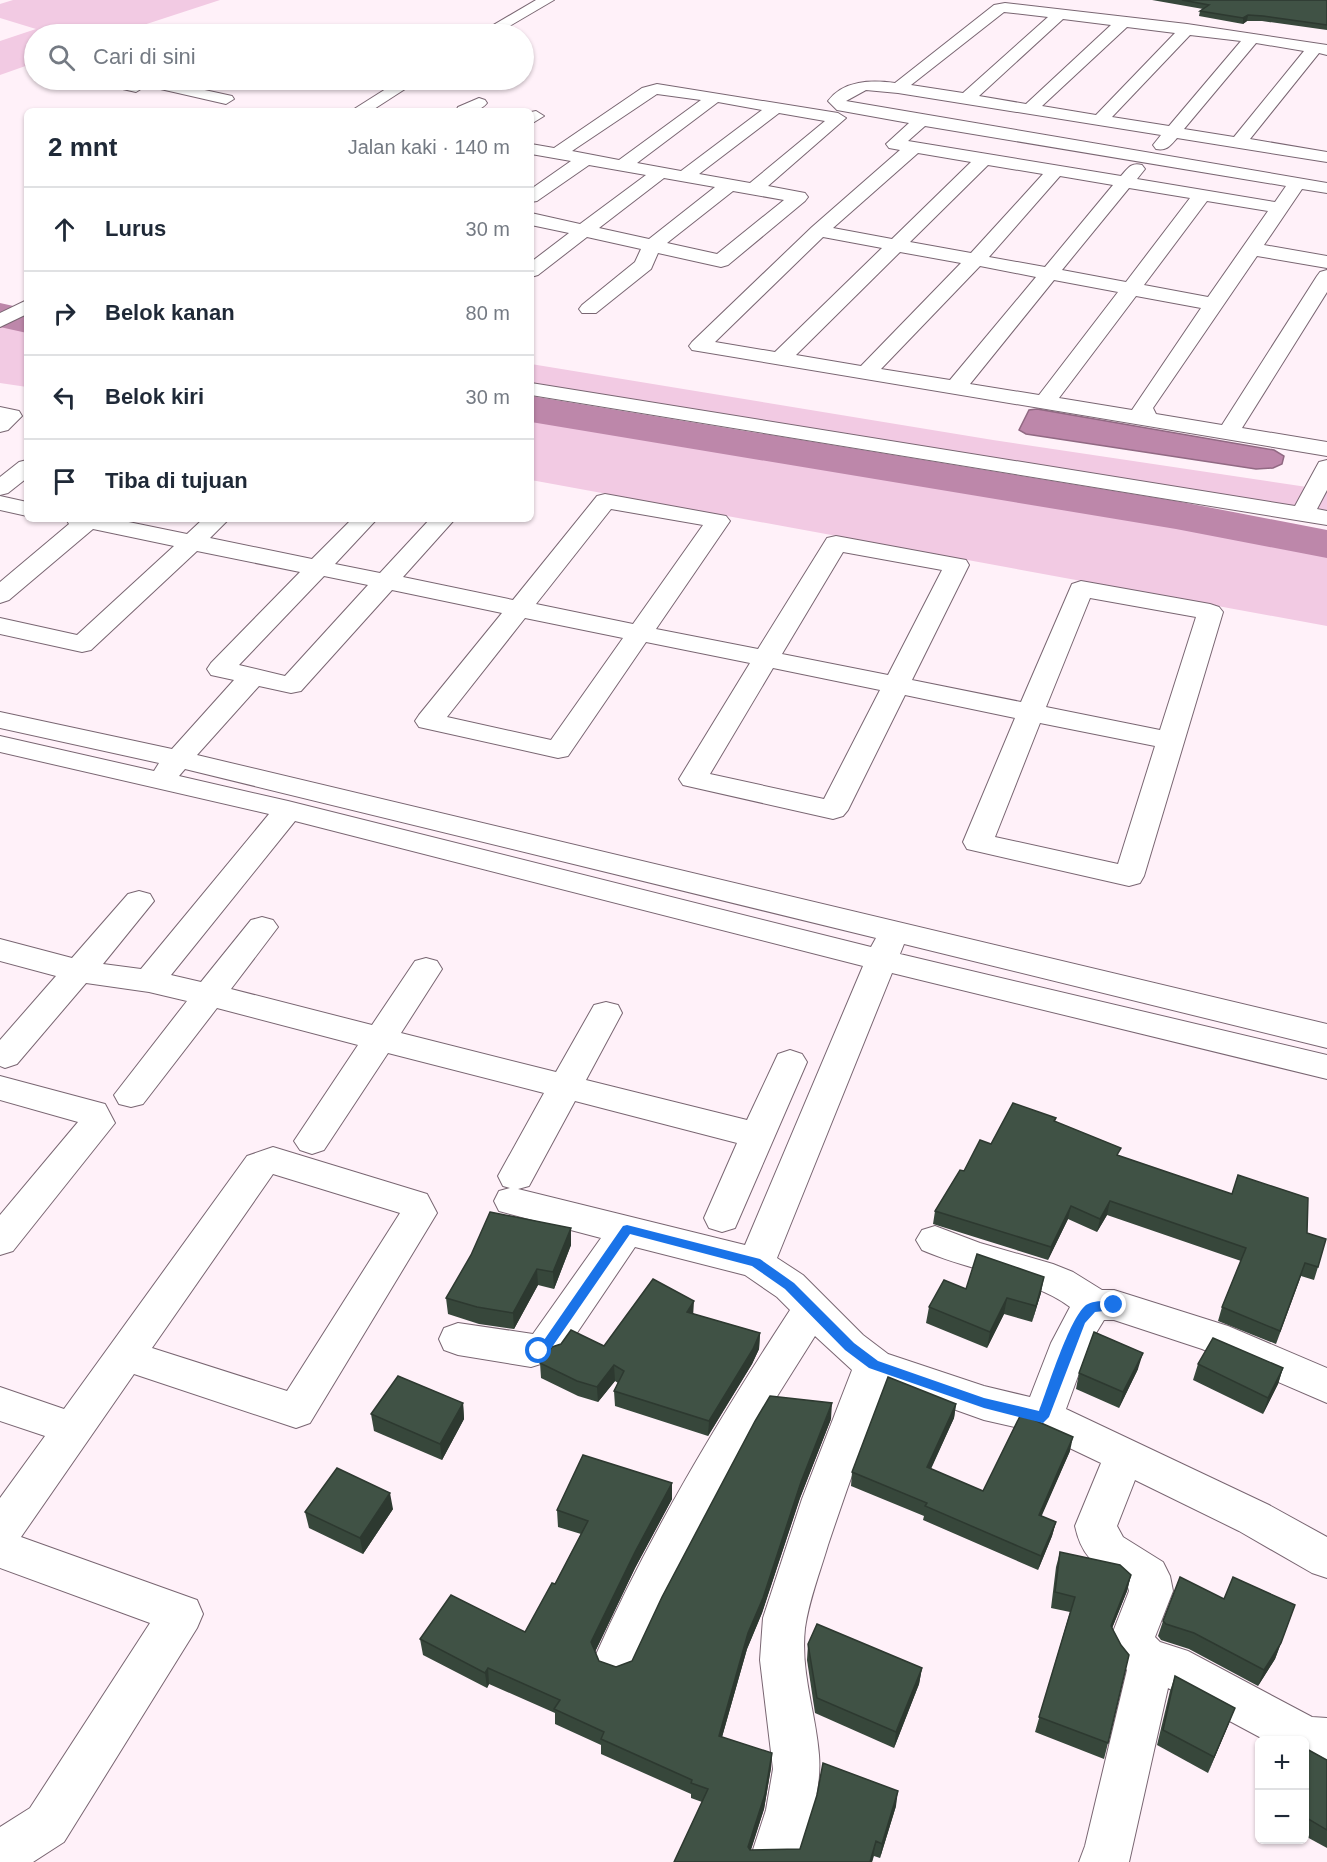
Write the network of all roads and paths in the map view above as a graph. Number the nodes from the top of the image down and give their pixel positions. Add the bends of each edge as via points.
1 (547, 0) edge
2 (1060, 14) junction
3 (1123, 22) junction
4 (504, 24) edge
5 (1188, 29) junction
6 (1252, 38) junction
7 (1321, 49) edge
8 (898, 88) junction
9 (172, 90) edge
10 (394, 90) edge
11 (715, 97) junction
12 (226, 99) dead end
13 (966, 99) junction
14 (776, 107) junction
15 (364, 108) edge
16 (1030, 109) junction
17 (922, 120) junction
18 (1100, 120) junction
19 (1172, 131) junction
20 (1322, 140) dead end
21 (1239, 142) junction
22 (914, 147) junction
23 (534, 149) edge
24 (557, 153) junction
25 (1319, 156) edge
26 (586, 159) junction
27 (984, 159) junction
28 (1148, 159) junction
29 (623, 165) junction
30 (1055, 171) junction
31 (661, 172) junction
32 (685, 176) junction
33 (1125, 182) junction
34 (1297, 183) junction
35 (730, 184) junction
36 (1327, 188) edge
37 (754, 189) junction
38 (534, 195) edge
39 (1202, 195) junction
40 (1280, 208) junction
41 (534, 220) edge
42 (586, 230) junction
43 (819, 231) junction
44 (895, 245) junction
45 (651, 247) junction
46 (1252, 249) junction
47 (975, 260) junction
48 (1327, 262) edge
49 (534, 269) edge
50 (1049, 274) junction
51 (1327, 276) edge
52 (1129, 289) junction
53 (0, 297) edge
54 (1214, 304) junction
55 (24, 306) edge
56 (24, 307) edge
57 (589, 309) dead end
58 (0, 321) edge
59 (780, 359) junction
60 (866, 373) junction
61 (955, 388) junction
62 (534, 389) edge
63 (1045, 402) junction
64 (0, 414) edge
65 (1148, 419) junction
66 (0, 425) edge
67 (1228, 432) junction
68 (1327, 449) edge
69 (1327, 467) edge
70 (24, 469) edge
71 (0, 488) edge
72 (0, 503) edge
73 (24, 508) edge
74 (1303, 514) junction
75 (1327, 518) edge
76 (83, 522) edge
77 (95, 522) edge
78 (214, 522) edge
79 (362, 522) edge
80 (440, 522) edge
81 (192, 542) junction
82 (318, 568) junction
83 (386, 582) junction
84 (0, 595) edge
85 (519, 609) junction
86 (0, 626) edge
87 (639, 633) junction
88 (766, 659) junction
89 (252, 677) junction
90 (896, 685) junction
91 (1031, 712) junction
92 (0, 720) edge
93 (1170, 741) junction
94 (0, 744) edge
95 (169, 769) junction
96 (288, 810) junction
97 (139, 901) dead end
98 (262, 927) dead end
99 (887, 947) junction
100 (0, 950) edge
101 (426, 969) dead end
102 (79, 971) junction
103 (149, 981) junction
104 (209, 995) junction
105 (606, 1013) dead end
106 (1327, 1036) edge
107 (381, 1038) junction
108 (790, 1062) dead end
109 (1327, 1067) edge
110 (3, 1072) edge
111 (566, 1086) junction
112 (131, 1095) dead end
113 (758, 1136) junction
114 (312, 1141) dead end
115 (722, 1218) dead end
116 (627, 1229) junction
117 (935, 1240) dead end
118 (0, 1241) edge
119 (756, 1263) junction
120 (1096, 1306) junction
121 (811, 1310) junction
122 (458, 1339) dead end
123 (124, 1355) junction
124 (874, 1365) junction
125 (1327, 1386) edge
126 (0, 1404) edge
127 (1043, 1417) junction
128 (71, 1428) junction
129 (1125, 1454) junction
130 (0, 1533) edge
131 (0, 1549) edge
132 (1327, 1559) edge
133 (616, 1659) dead end
134 (1148, 1659) junction
135 (1327, 1740) edge
136 (0, 1855) edge
137 (773, 1862) edge
138 (1103, 1862) edge

1 - 4 street
2 - 3 street
2 - 8 street via 999,8
2 - 13 street
3 - 5 street
3 - 16 street
5 - 6 street
5 - 18 street
6 - 7 street
6 - 19 street
7 - 21 street
8 - 13 street
8 - 17 street via 867,84 836,101 843,107
9 - 12 street
10 - 15 street
11 - 14 street
11 - 24 street via 648,91
11 - 29 street
13 - 16 street
14 - 32 street
14 - 37 street via 838,118
16 - 18 street
17 - 22 street via 895,144
17 - 28 street
18 - 19 street
19 - 21 street
19 - 28 street
20 - 25 street
21 - 25 street
22 - 27 street
22 - 43 street
23 - 24 street
24 - 26 street
26 - 29 street
26 - 38 street
27 - 30 street
27 - 44 street
28 - 33 street
28 - 34 street
29 - 31 street
30 - 33 street
30 - 47 street
31 - 32 street
31 - 42 street
32 - 35 street
33 - 39 street
33 - 50 street
34 - 36 street
34 - 40 street
35 - 37 street
35 - 45 street
37 - 45 street via 799,197 721,261
39 - 40 street
39 - 52 street
40 - 46 street
41 - 42 street
42 - 45 street
42 - 49 street
43 - 44 street
43 - 59 street via 699,346
44 - 47 street
44 - 59 street
45 - 57 street via 644,265
46 - 48 street
46 - 54 street
47 - 50 street
47 - 60 street
50 - 52 street
50 - 61 street
51 - 67 street
52 - 54 street
52 - 63 street
53 - 55 street
54 - 65 street via 1142,408
56 - 58 street
59 - 60 street
60 - 61 street
61 - 63 street
62 - 74 street
63 - 65 street
64 - 66 street via 11,416
65 - 67 street
67 - 68 street
69 - 74 street
70 - 71 street
72 - 73 street
74 - 75 street
76 - 84 street
77 - 81 street
78 - 81 street
79 - 82 street
80 - 83 street
81 - 82 street
81 - 86 street via 82,644
82 - 83 street
82 - 89 street via 219,669
83 - 85 street
83 - 89 street via 291,686
85 - 87 street
85 - 87 street via 605,501 718,521
85 - 87 street via 429,721 558,750
87 - 88 street
88 - 90 street
88 - 90 street via 836,543 957,566
88 - 90 street via 693,779 833,810
89 - 95 street
90 - 91 street
91 - 93 street
91 - 93 street via 1081,589 1210,612
91 - 93 street via 978,842 1129,876
92 - 95 street
94 - 95 street
95 - 96 street
95 - 99 street
96 - 99 street
96 - 103 street
97 - 102 street
98 - 104 street
99 - 106 street
99 - 109 street
99 - 119 street
100 - 102 street
101 - 107 street
102 - 103 street
102 - 110 street
103 - 104 street
104 - 107 street
104 - 112 street
105 - 111 street
107 - 111 street
107 - 114 street
108 - 113 street
110 - 118 street via 93,1113 97,1123
111 - 113 street
111 - 116 street via 514,1189
113 - 115 street
116 - 119 street
116 - 122 street via 546,1347 531,1351
117 - 120 street via 966,1254 1062,1282
119 - 121 street via 790,1286
120 - 125 street via 1114,1305 1214,1337
120 - 127 street via 1080,1321
121 - 124 street
121 - 133 street via 738,1424
123 - 123 street via 260,1165 273,1160 414,1204 418,1213 296,1411
123 - 128 street
124 - 127 street via 984,1403
124 - 137 street via 830,1473 783,1630 781,1666 796,1757 795,1781
126 - 128 street
127 - 129 street
128 - 130 street
129 - 132 street
129 - 134 street via 1096,1526 1101,1545 1148,1576 1150,1591 1131,1642
131 - 136 street via 181,1614 47,1825
134 - 135 street via 1172,1666 1308,1739
134 - 138 street via 1150,1669

